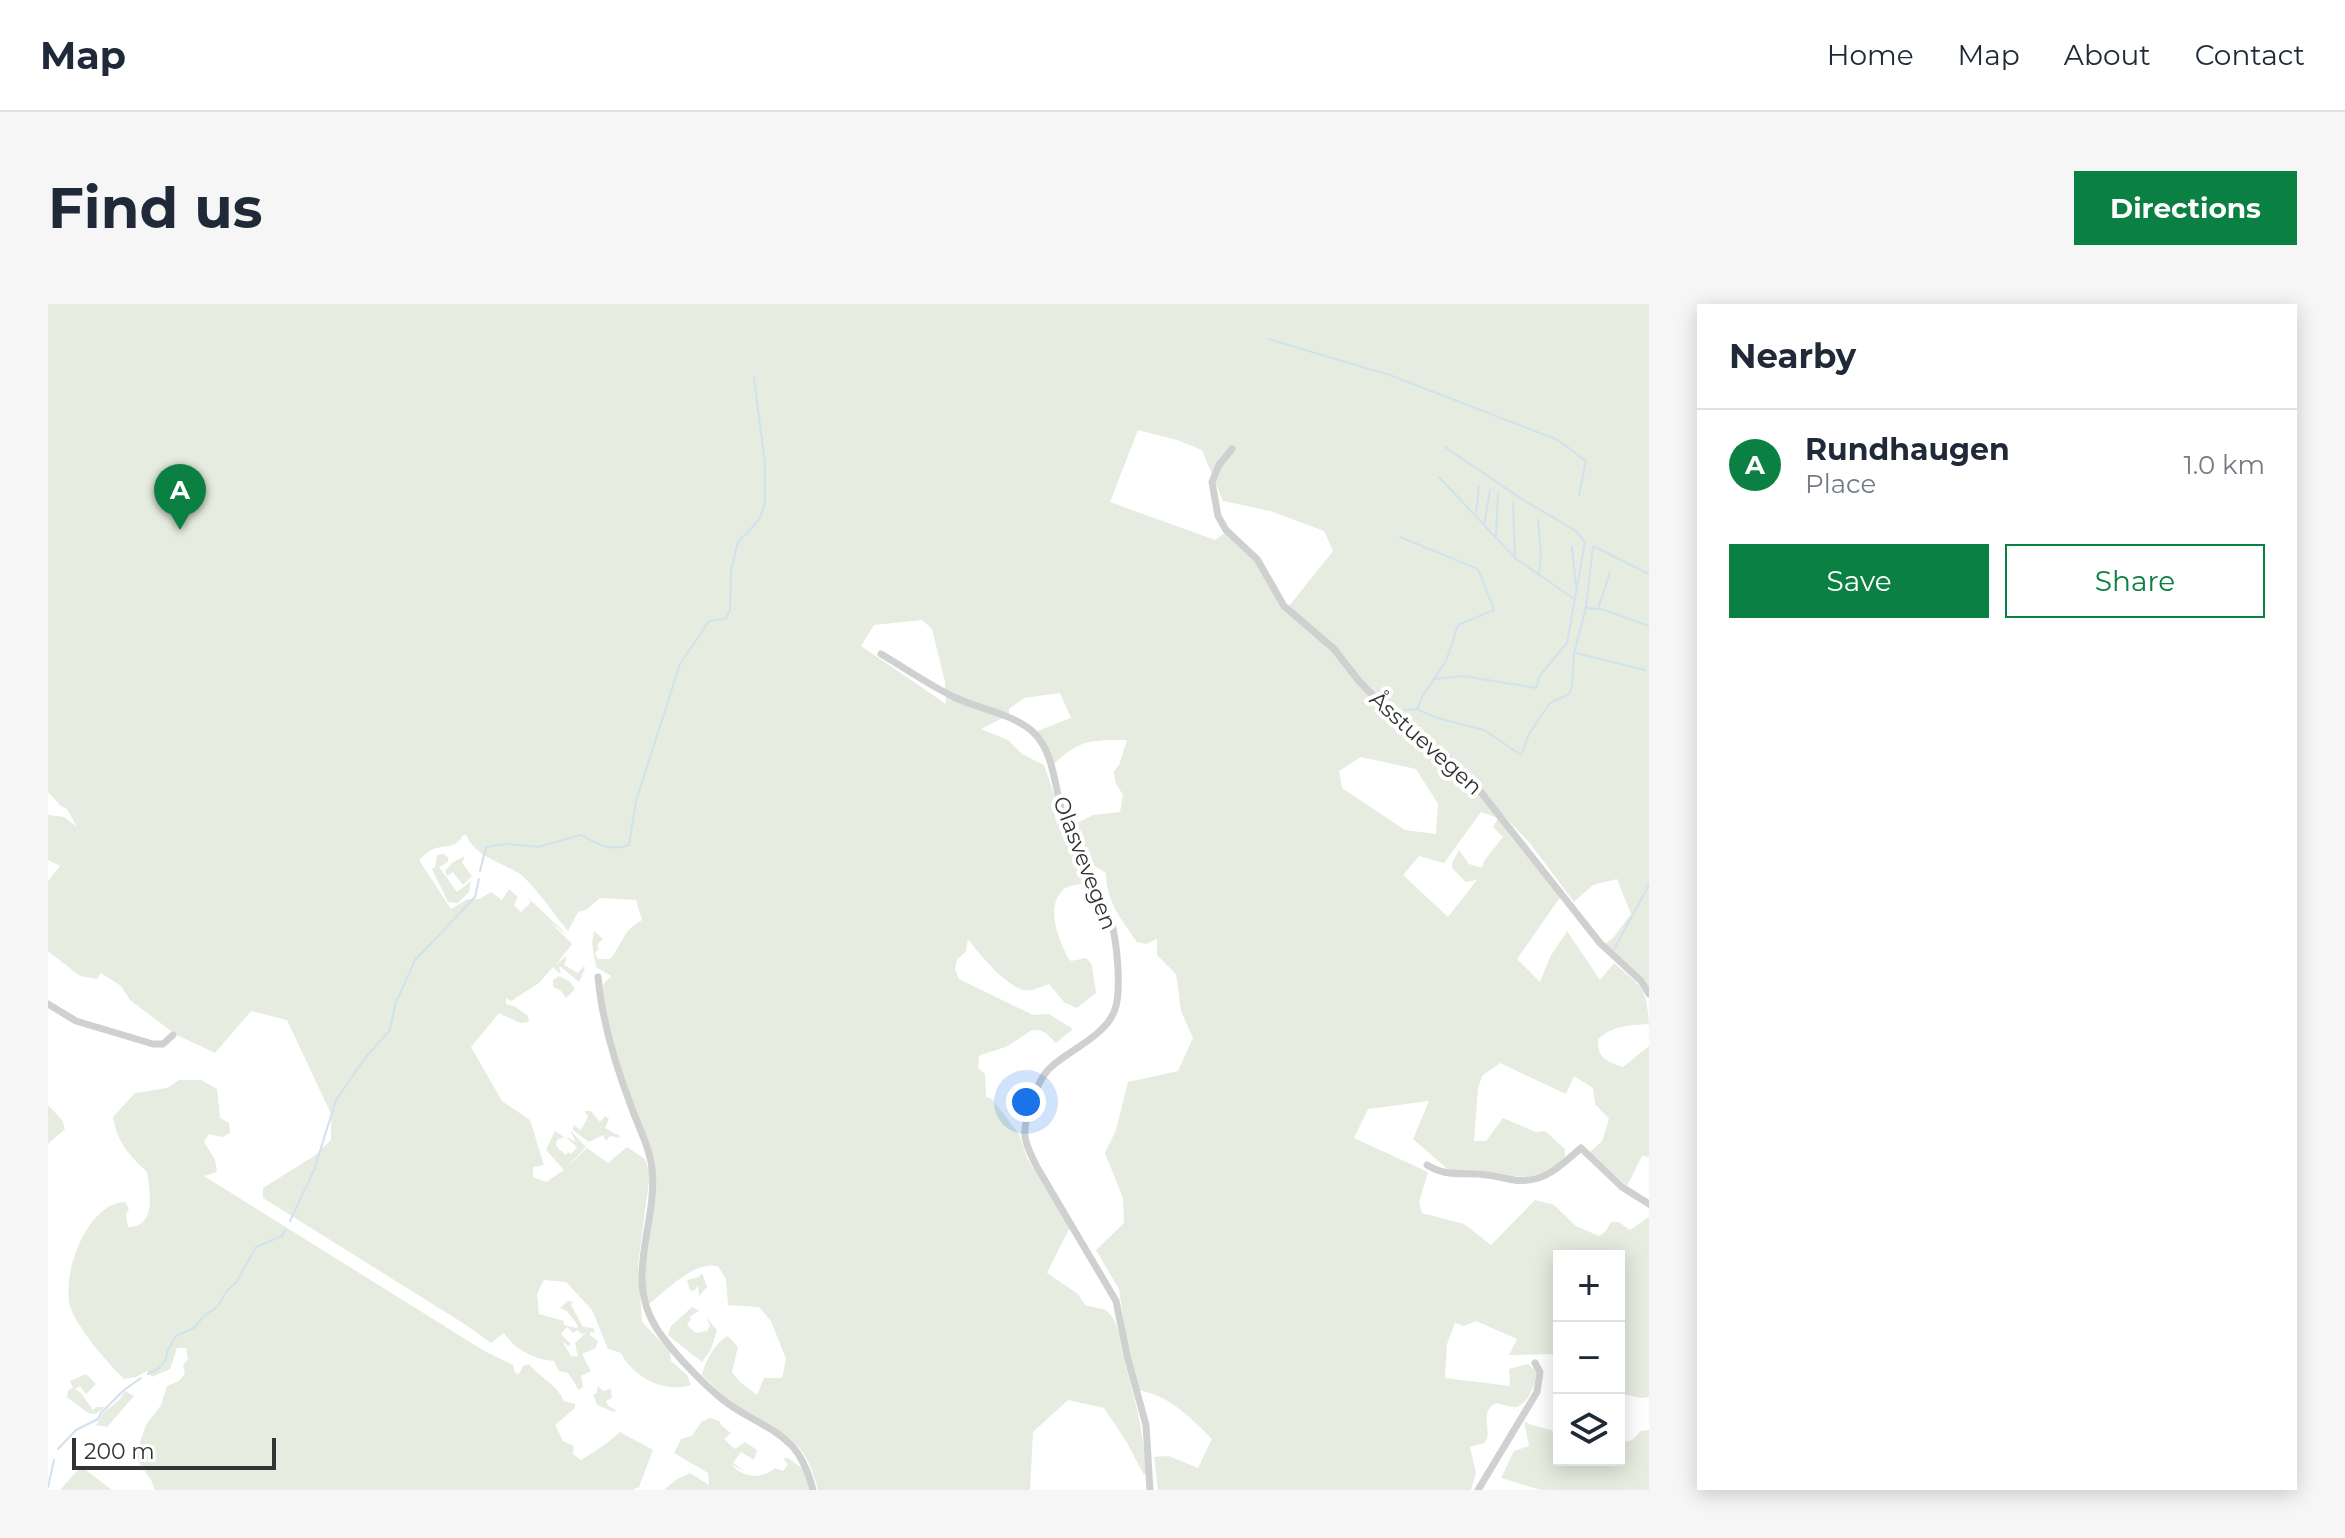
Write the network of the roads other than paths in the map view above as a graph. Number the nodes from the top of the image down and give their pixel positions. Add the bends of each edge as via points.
1 (1232, 449) dead end
2 (881, 654) dead end
3 (598, 977) dead end
4 (1649, 994) edge
5 (48, 1004) edge
6 (173, 1035) dead end
7 (1427, 1165) dead end
8 (1649, 1204) edge
9 (1535, 1363) dead end
10 (813, 1490) edge
11 (1150, 1490) edge
12 (1478, 1490) edge

1 - 4 street, Åsstuevegen via 1212,482 1218,516 1257,559 1284,606 1334,649 1403,727 1472,781 1600,943
2 - 11 street, Olasvevegen via 950,695 1033,732 1050,763 1068,828 1112,924 1117,1005 1089,1040 1045,1073 1023,1130 1037,1167 1116,1301 1146,1425
3 - 10 street via 606,1032 652,1170 641,1261 649,1315 678,1355 731,1406 790,1442
5 - 6 street via 76,1021 153,1044 163,1044
7 - 8 street via 1454,1175 1533,1180 1559,1168 1581,1148 1622,1187
9 - 12 street via 1540,1372 1537,1392

